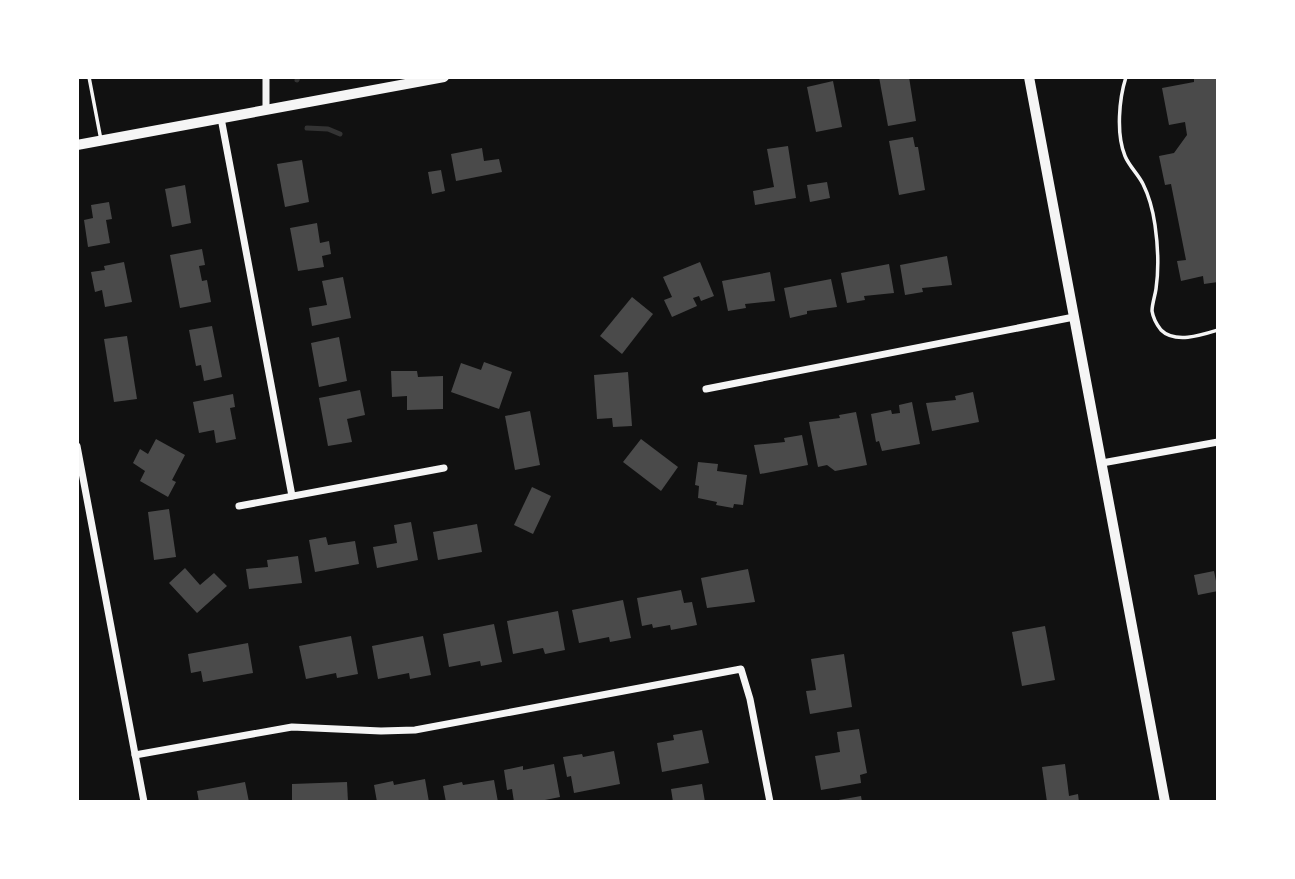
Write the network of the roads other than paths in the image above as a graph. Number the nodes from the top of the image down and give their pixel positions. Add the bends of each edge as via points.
1 (89, 77) edge
2 (266, 77) edge
3 (444, 77) edge
4 (1029, 77) edge
5 (1126, 77) edge
6 (266, 110) junction
7 (221, 118) junction
8 (101, 140) junction
9 (77, 145) edge
10 (1074, 317) junction
11 (1218, 330) edge
12 (706, 389) dead end
13 (1218, 442) edge
14 (77, 446) edge
15 (1102, 463) junction
16 (444, 468) dead end
17 (292, 496) junction
18 (239, 506) dead end
19 (135, 755) junction
20 (144, 802) edge
21 (770, 802) edge
22 (1165, 802) edge

1 - 8 lane
2 - 6 street
3 - 6 street
4 - 10 main road
5 - 11 lane via 1119,104 1122,139 1155,224 1158,251 1152,311 1156,323 1173,337
6 - 7 street
7 - 8 street
7 - 17 street
8 - 9 street
10 - 12 street
10 - 15 main road
13 - 15 street
14 - 19 street
15 - 22 main road
16 - 17 street
17 - 18 street
19 - 20 street
19 - 21 street via 292,727 415,730 741,669

